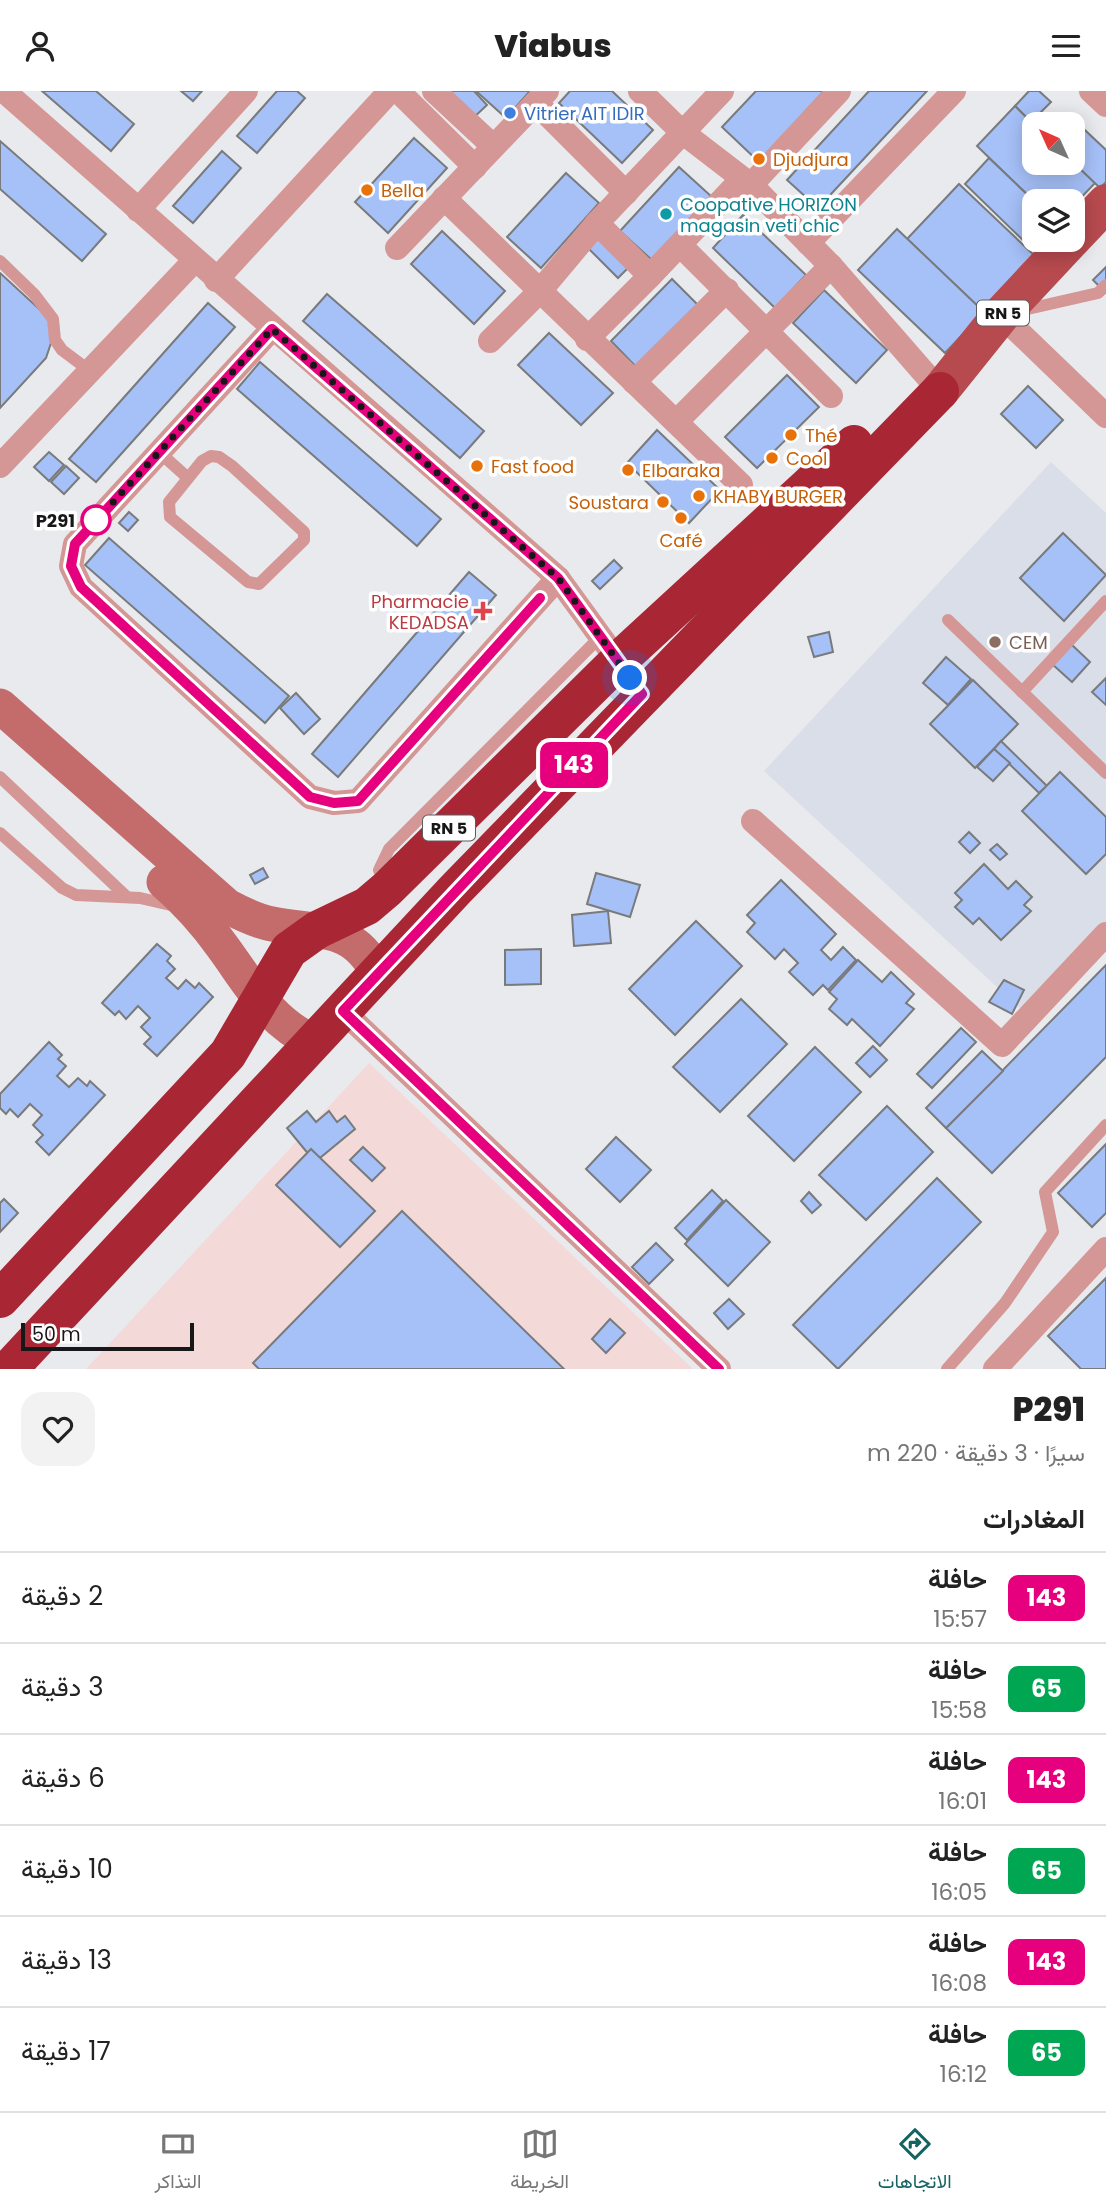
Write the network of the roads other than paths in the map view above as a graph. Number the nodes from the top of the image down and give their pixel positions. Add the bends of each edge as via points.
1 (4, 91) edge
2 (246, 91) edge
3 (390, 91) edge
4 (398, 91) edge
5 (434, 91) edge
6 (640, 91) edge
7 (722, 91) edge
8 (839, 91) edge
9 (954, 91) edge
10 (1091, 91) edge
11 (542, 97) edge
12 (1106, 105) edge
13 (682, 132) junction
14 (493, 146) junction
15 (475, 167) junction
16 (747, 182) junction
17 (626, 193) junction
18 (444, 198) junction
19 (1106, 203) edge
20 (138, 210) junction
21 (597, 223) junction
22 (1085, 225) edge
23 (808, 243) junction
24 (681, 246) junction
25 (397, 248) dead end
26 (1060, 252) edge
27 (0, 261) edge
28 (194, 261) junction
29 (831, 266) junction
30 (650, 275) junction
31 (216, 280) junction
32 (1106, 285) edge
33 (727, 290) junction
34 (540, 291) junction
35 (1001, 314) junction
36 (272, 329) junction
37 (767, 330) junction
38 (587, 339) junction
39 (490, 341) dead end
40 (90, 372) junction
41 (634, 382) junction
42 (934, 384) junction
43 (831, 396) dead end
44 (1106, 416) edge
45 (677, 421) junction
46 (159, 452) junction
47 (0, 466) edge
48 (188, 478) junction
49 (741, 485) dead end
50 (558, 578) junction
51 (1106, 601) edge
52 (948, 620) dead end
53 (609, 648) junction
54 (1022, 692) junction
55 (642, 694) junction
56 (0, 706) edge
57 (0, 729) edge
58 (1106, 773) edge
59 (0, 777) edge
60 (753, 821) dead end
61 (0, 833) edge
62 (387, 890) junction
63 (127, 897) junction
64 (193, 910) junction
65 (422, 925) junction
66 (317, 930) junction
67 (1106, 934) edge
68 (378, 974) junction
69 (260, 1000) junction
70 (343, 1011) junction
71 (314, 1042) junction
72 (1106, 1125) edge
73 (1106, 1249) edge
74 (0, 1299) edge
75 (9, 1369) edge
76 (719, 1369) edge
77 (947, 1369) edge
78 (995, 1369) edge

1 - 20 street
2 - 20 street
3 - 31 street
4 - 15 street
5 - 14 street
6 - 13 street
7 - 13 street
8 - 16 street
9 - 23 street
10 - 12 street
11 - 14 street
11 - 17 street
13 - 16 street
13 - 17 street
14 - 15 street
15 - 18 street
16 - 23 street
16 - 24 street
17 - 21 street
18 - 25 street
18 - 34 street
19 - 22 main road, RN 5
20 - 28 street
21 - 30 street
21 - 34 street
23 - 29 street
24 - 30 street
24 - 33 street
26 - 35 main road, RN 5
27 - 40 lane via 53,319 55,340 62,350
28 - 31 street
28 - 40 street
29 - 37 street
29 - 42 street
30 - 38 street
31 - 36 street
32 - 35 lane via 1098,293
33 - 37 street
33 - 41 street
34 - 38 street
34 - 39 street
35 - 42 main road, RN 5
35 - 44 street
36 - 46 street
36 - 50 street
37 - 43 street
37 - 45 street
38 - 41 street
40 - 47 street
41 - 45 street
42 - 53 highway, RN 5
42 - 55 highway, RN 5
45 - 49 street
46 - 48 lane
46 - 50 street via 75,544 71,566 81,587 310,797 334,803 358,801
48 - 48 lane via 202,461 219,457 304,532 304,540 266,580 248,582 170,517 169,502
50 - 53 street
51 - 54 lane
52 - 54 lane
53 - 55 street
53 - 62 highway, RN 5
54 - 58 lane
55 - 65 highway, RN 5
56 - 66 street via 227,906 257,921
57 - 64 street
59 - 63 lane
60 - 67 street via 1002,1045
61 - 63 lane via 69,893
62 - 65 highway
62 - 66 highway, RN 5 via 356,912
63 - 64 lane
64 - 69 street
65 - 68 highway, RN 5
66 - 68 street via 350,939 367,954
66 - 69 highway, RN 5 via 289,950
68 - 70 highway, RN 5
69 - 71 street via 278,1021
69 - 74 highway, RN 5 via 221,1062
70 - 71 highway, RN 5
70 - 76 street
71 - 75 highway, RN 5
72 - 77 lane via 1045,1192 1052,1232 1005,1303
73 - 78 street

